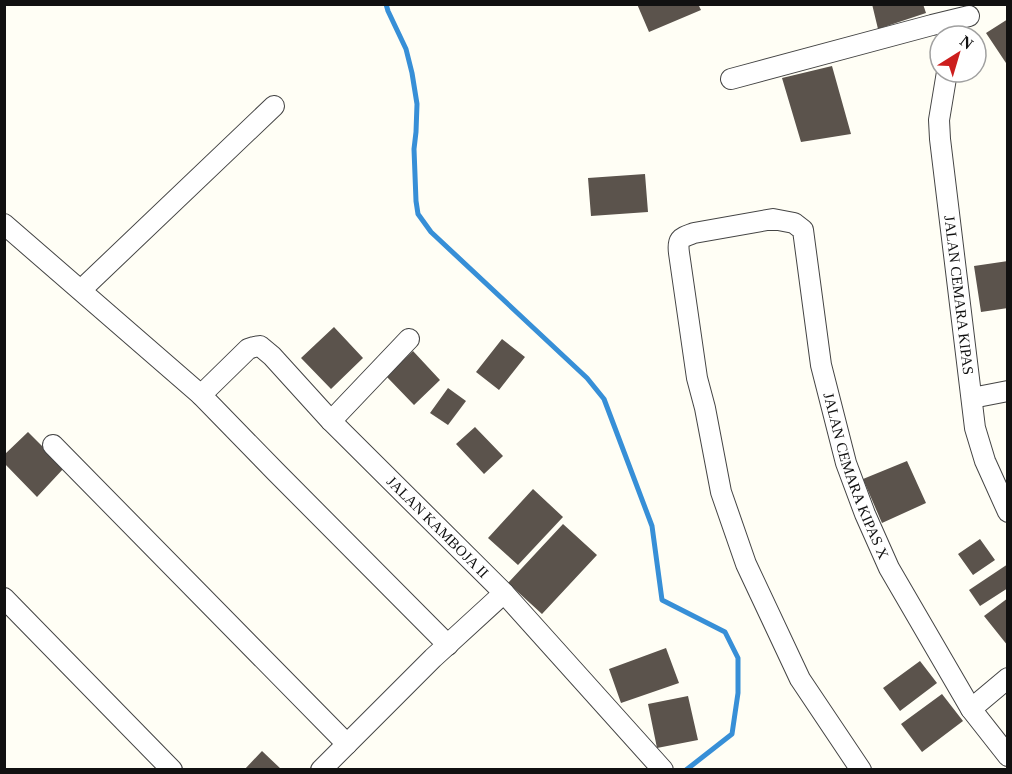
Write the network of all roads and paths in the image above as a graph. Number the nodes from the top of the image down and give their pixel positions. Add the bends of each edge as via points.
1 (973, 10) edge
2 (967, 24) edge
3 (731, 79) dead end
4 (945, 84) edge
5 (274, 106) dead end
6 (4, 224) edge
7 (81, 290) junction
8 (409, 339) dead end
9 (1008, 391) edge
10 (201, 395) junction
11 (972, 398) junction
12 (332, 421) junction
13 (53, 445) dead end
14 (1008, 512) edge
15 (504, 593) junction
16 (4, 598) edge
17 (448, 645) junction
18 (1008, 678) edge
19 (971, 709) junction
20 (347, 744) junction
21 (1008, 756) edge
22 (172, 770) edge
23 (321, 770) edge
24 (663, 770) edge
25 (861, 770) edge

1 - 2 street
1 - 3 street via 932,25
4 - 11 street, JALAN CEMARA KIPAS via 940,139
5 - 7 street
6 - 7 street
7 - 10 street
8 - 12 street
9 - 11 street
10 - 12 street, JALAN KAMBOJA II via 248,350 260,346
10 - 17 street
11 - 14 street, JALAN CEMARA KIPAS via 975,428 985,461
12 - 15 street, JALAN KAMBOJA II
13 - 20 street
15 - 17 street
15 - 24 street, JALAN KAMBOJA II
16 - 22 street
17 - 20 street
18 - 19 street
19 - 21 street, JALAN CEMARA KIPAS X
19 - 25 street, JALAN CEMARA KIPAS X via 889,568 846,463 820,365 803,231 794,223 773,219 682,238 678,244 697,378 721,492 746,564 800,679
20 - 23 street

